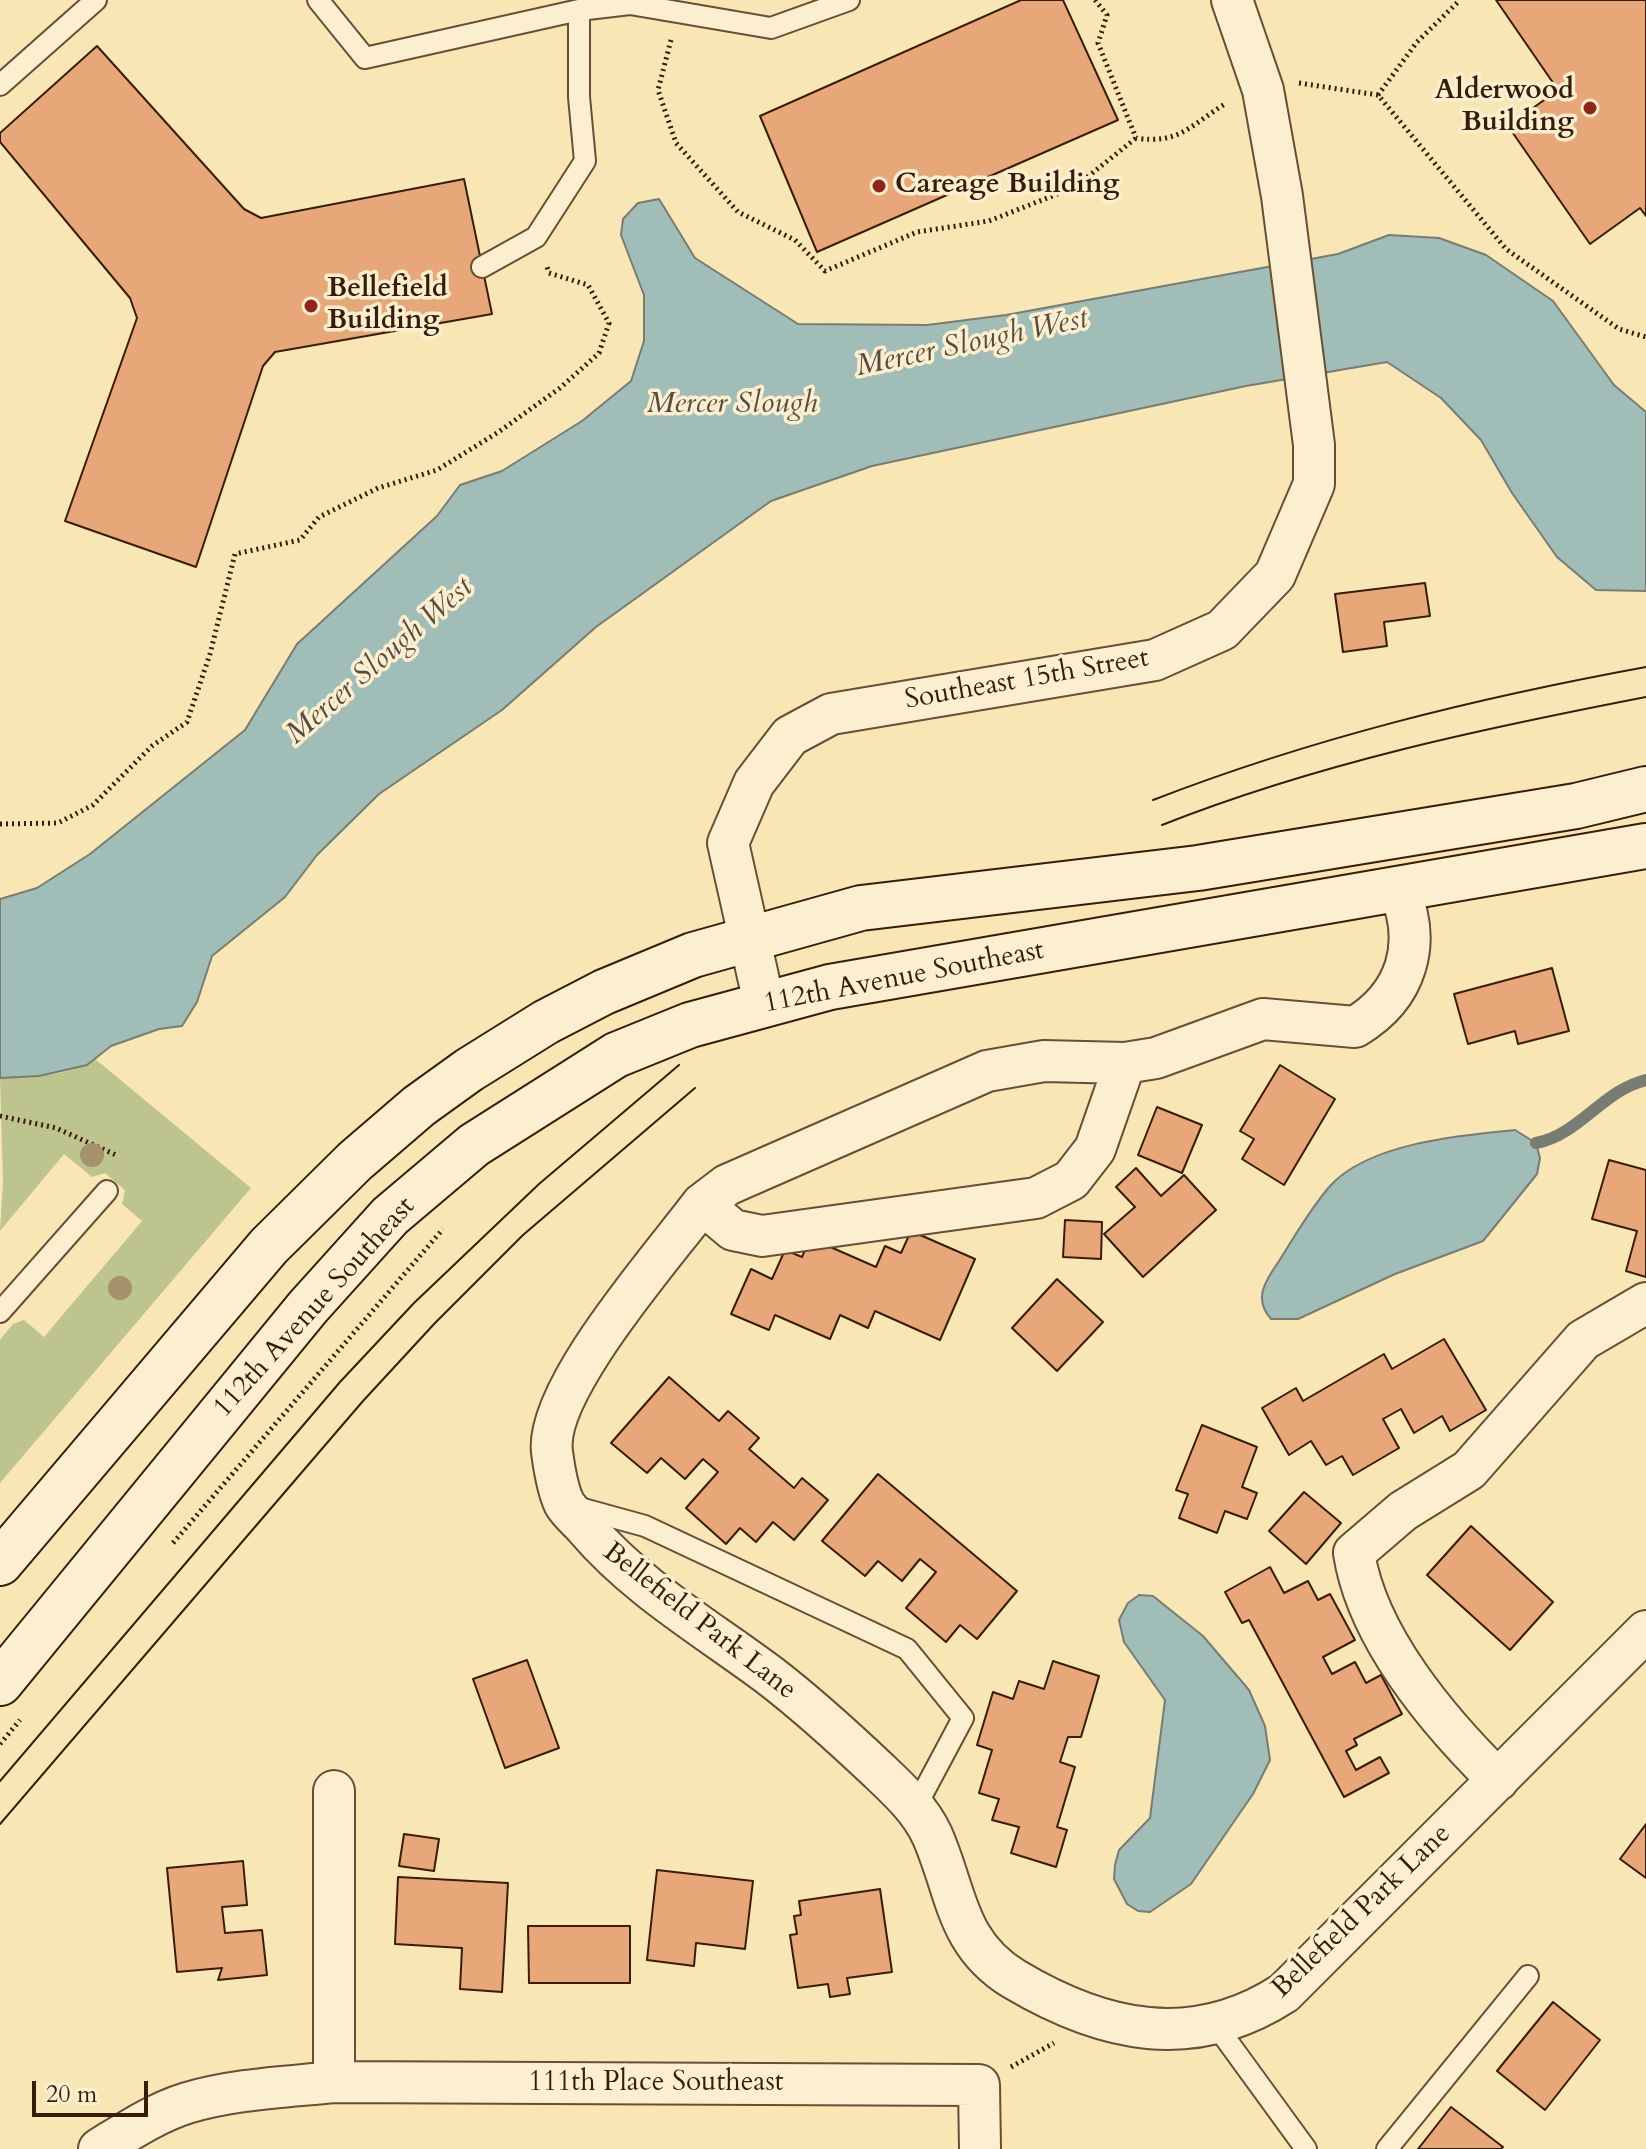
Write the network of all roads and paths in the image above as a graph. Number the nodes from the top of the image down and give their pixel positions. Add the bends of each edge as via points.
1 (96, 0) edge
2 (318, 0) edge
3 (849, 0) edge
4 (1095, 0) edge
5 (1232, 0) edge
6 (1460, 0) edge
7 (579, 10) junction
8 (679, 12) junction
9 (0, 85) edge
10 (1263, 90) junction
11 (1378, 95) junction
12 (1136, 138) junction
13 (536, 237) junction
14 (482, 267) dead end
15 (1646, 337) edge
16 (1646, 789) edge
17 (0, 824) edge
18 (1646, 846) edge
19 (1398, 888) junction
20 (748, 937) junction
21 (764, 1003) junction
22 (1125, 1063) junction
23 (0, 1116) edge
24 (116, 1155) dead end
25 (107, 1191) dead end
26 (702, 1204) junction
27 (452, 1219) dead end
28 (1646, 1303) edge
29 (0, 1312) edge
30 (565, 1503) junction
31 (164, 1553) dead end
32 (0, 1563) edge
33 (1646, 1631) edge
34 (15, 1696) edge
35 (0, 1744) edge
36 (1498, 1780) junction
37 (334, 1791) dead end
38 (915, 1808) junction
39 (1528, 1976) dead end
40 (1098, 2018) junction
41 (1215, 2024) junction
42 (334, 2082) junction
43 (979, 2085) junction
44 (99, 2149) edge
45 (980, 2149) edge
46 (1306, 2149) edge
47 (1387, 2149) edge

1 - 9 lane
2 - 7 lane via 365,58
3 - 8 lane via 771,28
4 - 12 path via 1107,15 1098,43
5 - 10 street, Southeast 15th Street
6 - 11 path via 1417,42
7 - 8 lane via 630,4
7 - 13 lane via 585,161
8 - 12 path via 658,90 676,143 738,212 795,240 825,271 917,232 989,221 1075,187
10 - 11 path via 1288,81
10 - 12 path via 1223,105 1187,131 1160,142
10 - 20 street, Southeast 15th Street via 1310,407 1314,484 1275,575 1222,630 1155,660 831,714 790,736 754,783 728,843
11 - 15 path via 1506,249 1619,329
13 - 14 lane
13 - 17 path via 549,273 588,285 609,323 599,353 535,406 437,470 378,488 319,517 300,540 235,554 187,722 152,746 93,805 58,823
16 - 20 main road via 1576,806 1198,868 861,908
18 - 19 main road, 112th Avenue Southeast
19 - 21 main road, 112th Avenue Southeast
19 - 22 street, Bellefield Park Lane via 1412,930 1410,953 1396,991 1371,1018 1355,1027 1263,1019 1156,1058
20 - 21 street, Southeast 15th Street
20 - 32 main road via 693,955 569,1010 419,1106 269,1246
21 - 34 main road, 112th Avenue Southeast via 678,1029 603,1062 474,1145 390,1216 289,1329
22 - 26 street, Bellefield Park Lane via 1044,1061 987,1071 754,1170
22 - 26 street via 1095,1149 1071,1180 1036,1198 762,1236 733,1230
23 - 24 path via 56,1128
25 - 29 lane
26 - 30 street, Bellefield Park Lane via 578,1370 555,1421 551,1449
27 - 31 path
28 - 36 street via 1583,1340 1469,1470 1403,1511 1354,1553 1359,1585 1415,1684
30 - 38 street, Bellefield Park Lane via 608,1554 770,1676
30 - 38 lane via 645,1526 907,1649 963,1718
33 - 36 street, Bellefield Park Lane
34 - 35 path
36 - 41 street, Bellefield Park Lane via 1284,1993 1235,2020
37 - 42 street
38 - 40 street, Bellefield Park Lane via 931,1834 960,1919 978,1948 1010,1976 1051,2000
39 - 47 lane
40 - 41 street, Bellefield Park Lane via 1152,2030
40 - 43 path
41 - 46 lane
42 - 43 street, 111th Place Southeast
42 - 44 street, 111th Place Southeast via 235,2092 185,2104
43 - 45 street

